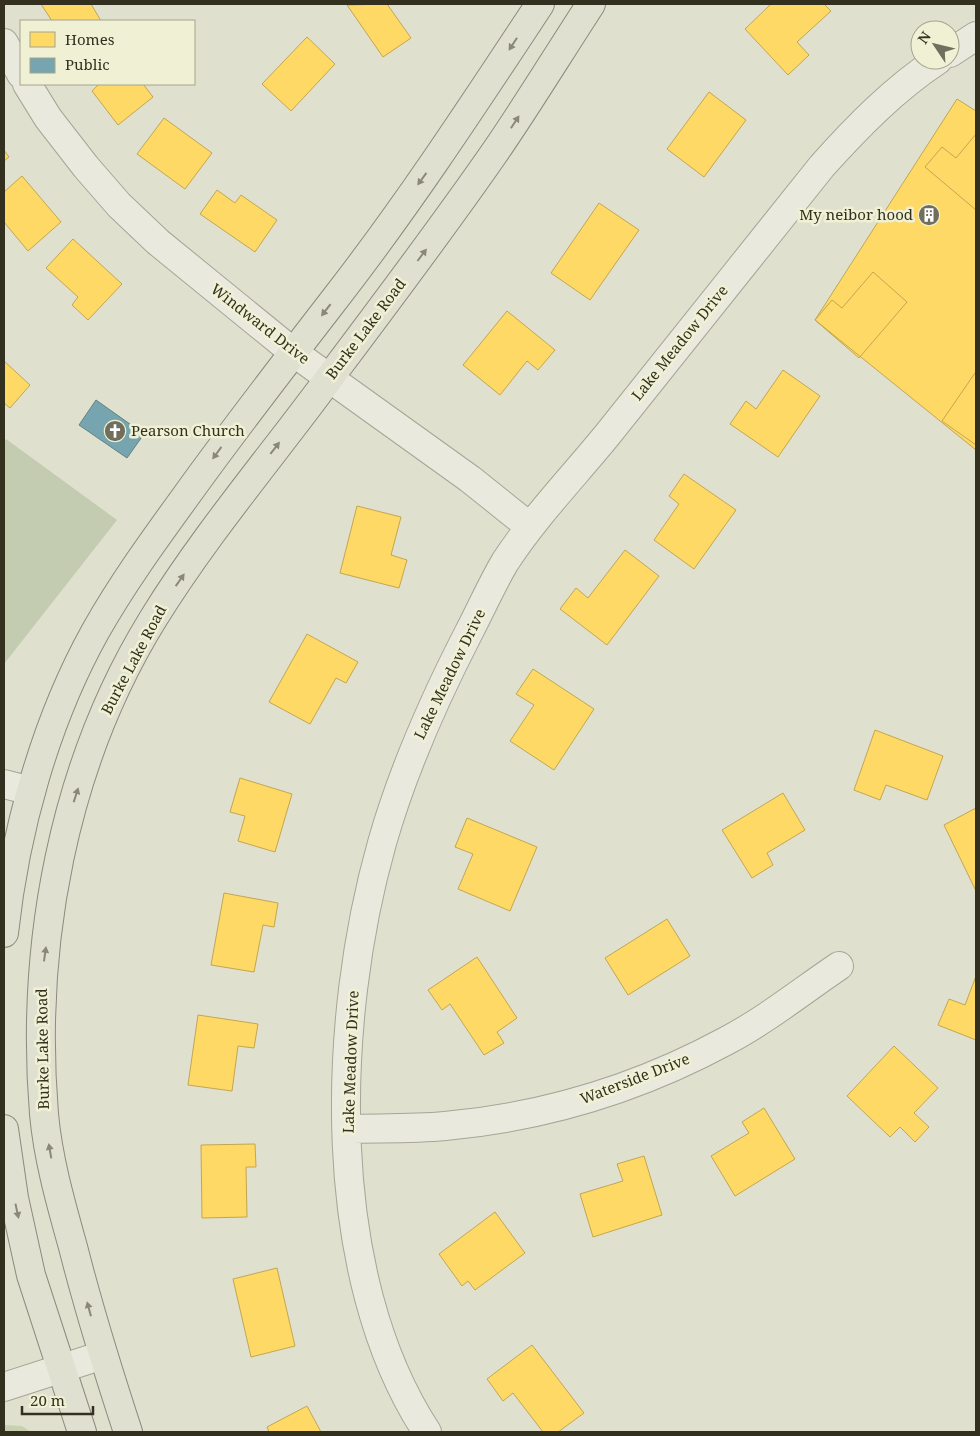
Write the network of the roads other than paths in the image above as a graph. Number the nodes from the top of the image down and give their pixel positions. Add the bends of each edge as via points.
1 (540, 4) edge
2 (591, 4) edge
3 (976, 36) edge
4 (4, 43) edge
5 (960, 46) edge
6 (925, 70) edge
7 (20, 72) edge
8 (28, 85) edge
9 (293, 352) junction
10 (330, 378) junction
11 (530, 527) junction
12 (4, 784) edge
13 (31, 791) junction
14 (4, 933) edge
15 (839, 966) dead end
16 (4, 1129) edge
17 (347, 1129) junction
18 (103, 1355) junction
19 (60, 1370) junction
20 (4, 1388) edge
21 (82, 1432) edge
22 (128, 1432) edge
23 (427, 1432) edge

1 -> 9 main road via 444,148
10 -> 2 main road, Burke Lake Road via 496,151
3 - 5 street
4 - 7 street
6 - 11 street, Lake Meadow Drive via 855,129 822,166 590,457
8 - 9 street, Windward Drive via 48,118 86,167 120,204 158,242
9 - 10 street, Windward Drive
9 -> 13 main road via 163,527 119,592 94,634 65,698
10 - 11 street, Windward Drive via 470,479
18 -> 10 main road, Burke Lake Road via 56,1188 44,1117 42,981 63,842 94,740 115,690 152,620 270,454
11 - 17 street, Lake Meadow Drive via 503,566 451,667 405,772 382,842 368,897 354,977 348,1048
12 - 13 street
13 - 14 main road via 13,863
15 - 17 street, Waterside Drive via 726,1041 674,1067 613,1091 506,1118 444,1126
16 -> 19 main road via 14,1198 32,1275
17 - 23 street, Lake Meadow Drive via 350,1187 370,1307 400,1386
18 - 19 street
18 - 22 main road, Burke Lake Road
19 - 20 street
19 - 21 main road

